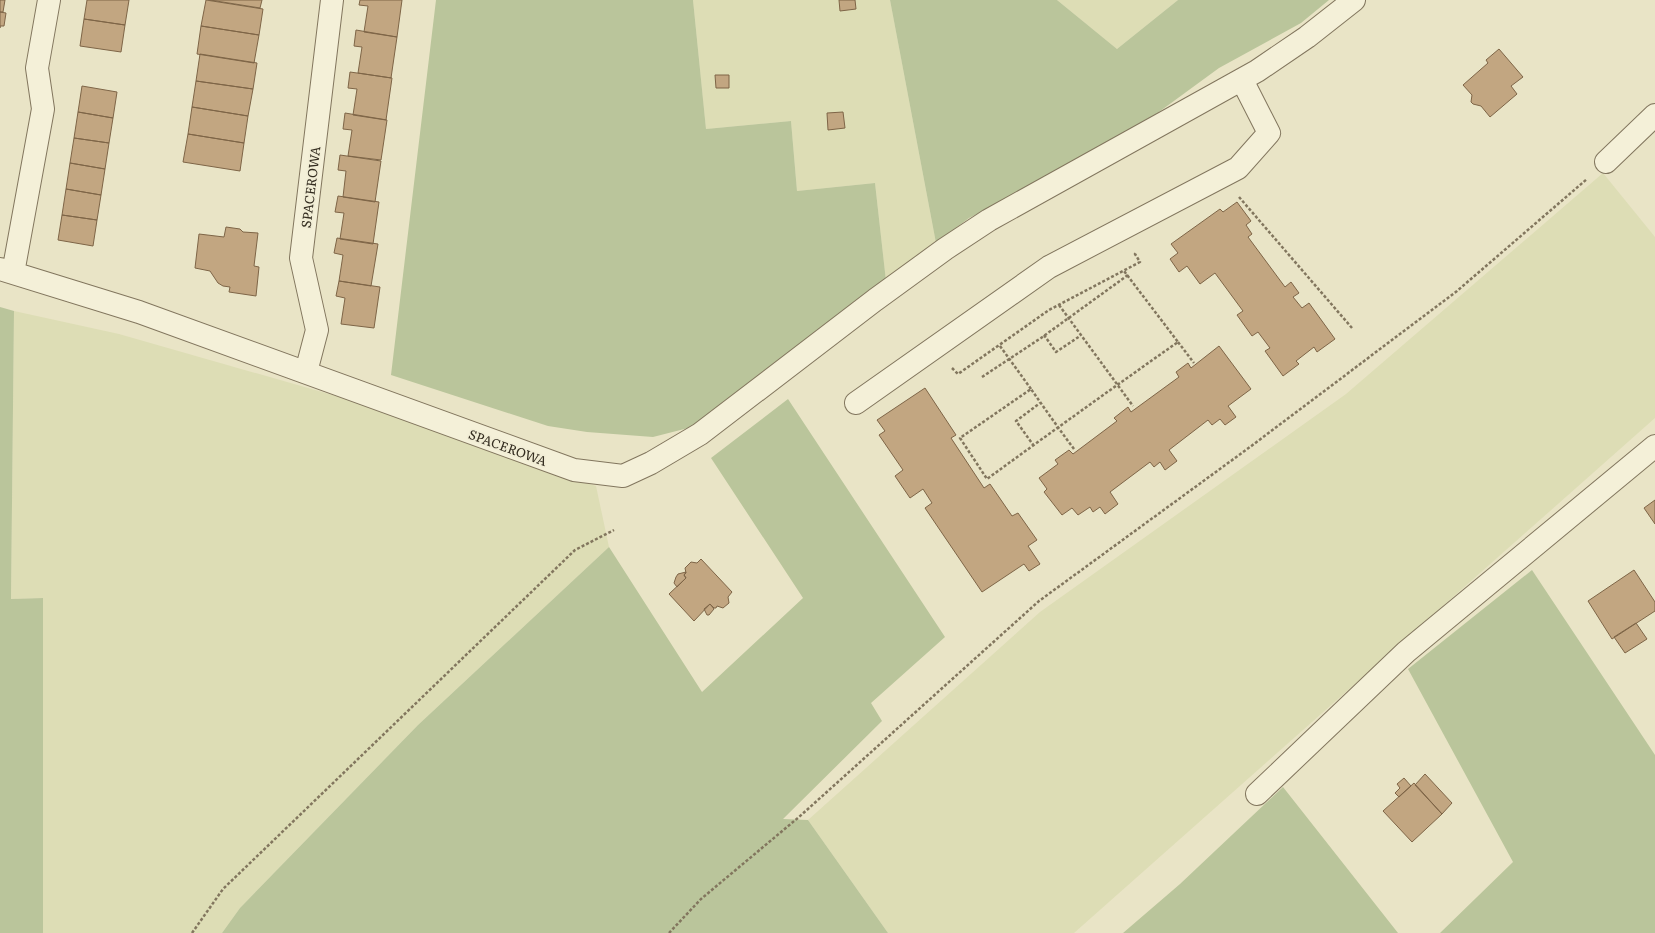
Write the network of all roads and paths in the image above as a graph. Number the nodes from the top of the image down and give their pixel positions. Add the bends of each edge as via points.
1 (49, 0) edge
2 (332, 0) edge
3 (1354, 0) edge
4 (1242, 80) junction
5 (1655, 115) edge
6 (1606, 162) joint
7 (1237, 196) dead end
8 (1141, 249) dead end
9 (1124, 270) junction
10 (7, 271) edge
11 (1128, 275) junction
12 (1059, 305) junction
13 (1068, 318) junction
14 (1352, 328) dead end
15 (1044, 335) junction
16 (1080, 336) junction
17 (1178, 342) junction
18 (1000, 346) junction
19 (1009, 359) junction
20 (1194, 362) dead end
21 (951, 366) dead end
22 (306, 372) junction
23 (982, 377) dead end
24 (1118, 384) junction
25 (1030, 389) junction
26 (856, 403) dead end
27 (1040, 403) junction
28 (1134, 406) dead end
29 (1058, 428) junction
30 (1034, 446) junction
31 (1655, 446) edge
32 (1074, 449) dead end
33 (614, 530) dead end
34 (1257, 794) dead end
35 (192, 933) edge
36 (669, 933) edge

1 - 10 street, SPACEROWA via 37,68 42,109
2 - 22 street, SPACEROWA via 302,258 317,330
3 - 4 street via 1307,37
4 - 22 street, SPACEROWA via 989,220 875,300 700,434 623,476 574,470
4 - 26 street via 1269,133 1238,168 1049,267
5 - 6 street
6 - 36 path via 1457,292 1039,601 799,817 701,899
7 - 14 path
8 - 9 path via 1135,254 1140,262
9 - 11 path
9 - 12 path
10 - 22 street, SPACEROWA via 139,312
11 - 13 path
11 - 17 path
12 - 13 path
12 - 18 path
13 - 15 path
13 - 16 path
15 - 16 path via 1056,352
15 - 19 path
16 - 24 path
17 - 20 path
17 - 24 path
18 - 19 path
18 - 21 path via 958,374
19 - 23 path
19 - 25 path
24 - 28 path
24 - 29 path
25 - 27 path
25 - 30 path via 960,438 987,479
27 - 29 path
27 - 30 path via 1016,421
29 - 30 path
29 - 32 path
31 - 34 street via 1406,652
33 - 35 path via 575,550 223,889

